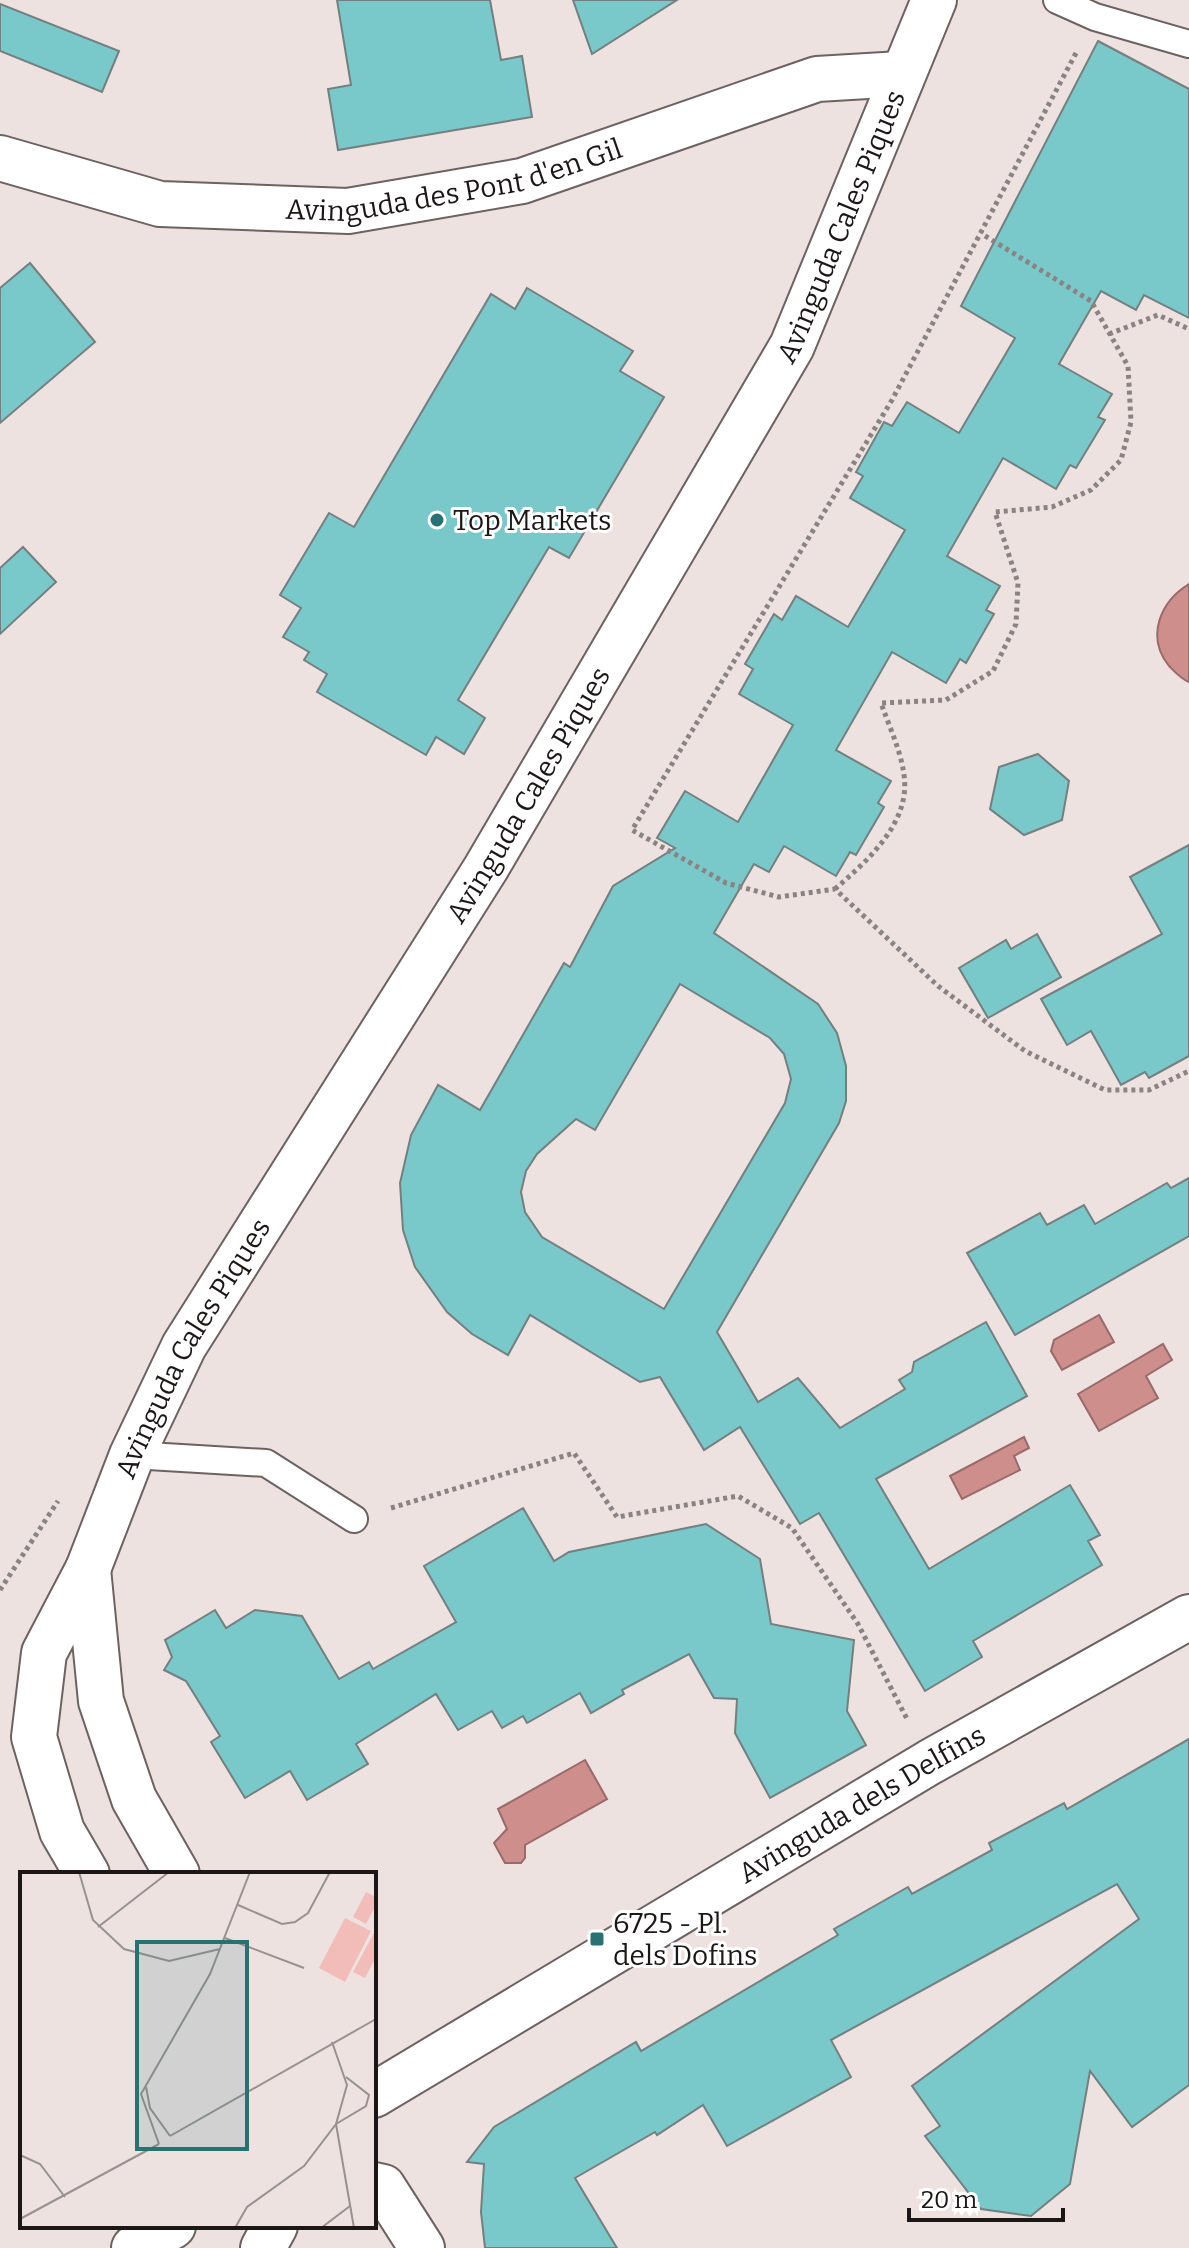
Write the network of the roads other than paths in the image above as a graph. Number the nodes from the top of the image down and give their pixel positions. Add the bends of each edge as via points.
1 (934, 0) edge
2 (1057, 0) edge
3 (1189, 44) edge
4 (901, 74) junction
5 (0, 158) edge
6 (132, 1455) junction
7 (354, 1519) road end
8 (88, 1569) junction
9 (1189, 1617) edge
10 (86, 1872) edge
11 (176, 1872) edge
12 (376, 2094) edge
13 (376, 2185) edge
14 (169, 2228) edge
15 (274, 2228) edge
16 (134, 2248) edge
17 (263, 2248) edge
18 (422, 2248) edge

1 - 4 street, Avinguda Cales Piques
2 - 3 lane via 1095,17
4 - 5 street, Avinguda des Pont d'en Gil via 817,79 522,181 348,211 160,204
4 - 6 street, Avinguda Cales Piques via 792,346 486,868 184,1346
6 - 7 lane via 266,1463
6 - 8 street, Avinguda Cales Piques
8 - 10 street, Avinguda Cales Piques via 44,1653 34,1737 62,1831
8 - 11 street, Avinguda Cales Piques via 101,1701 134,1799
9 - 12 street, Avinguda dels Delfins via 930,1762
13 - 18 street via 383,2187
14 - 16 street
15 - 17 street

